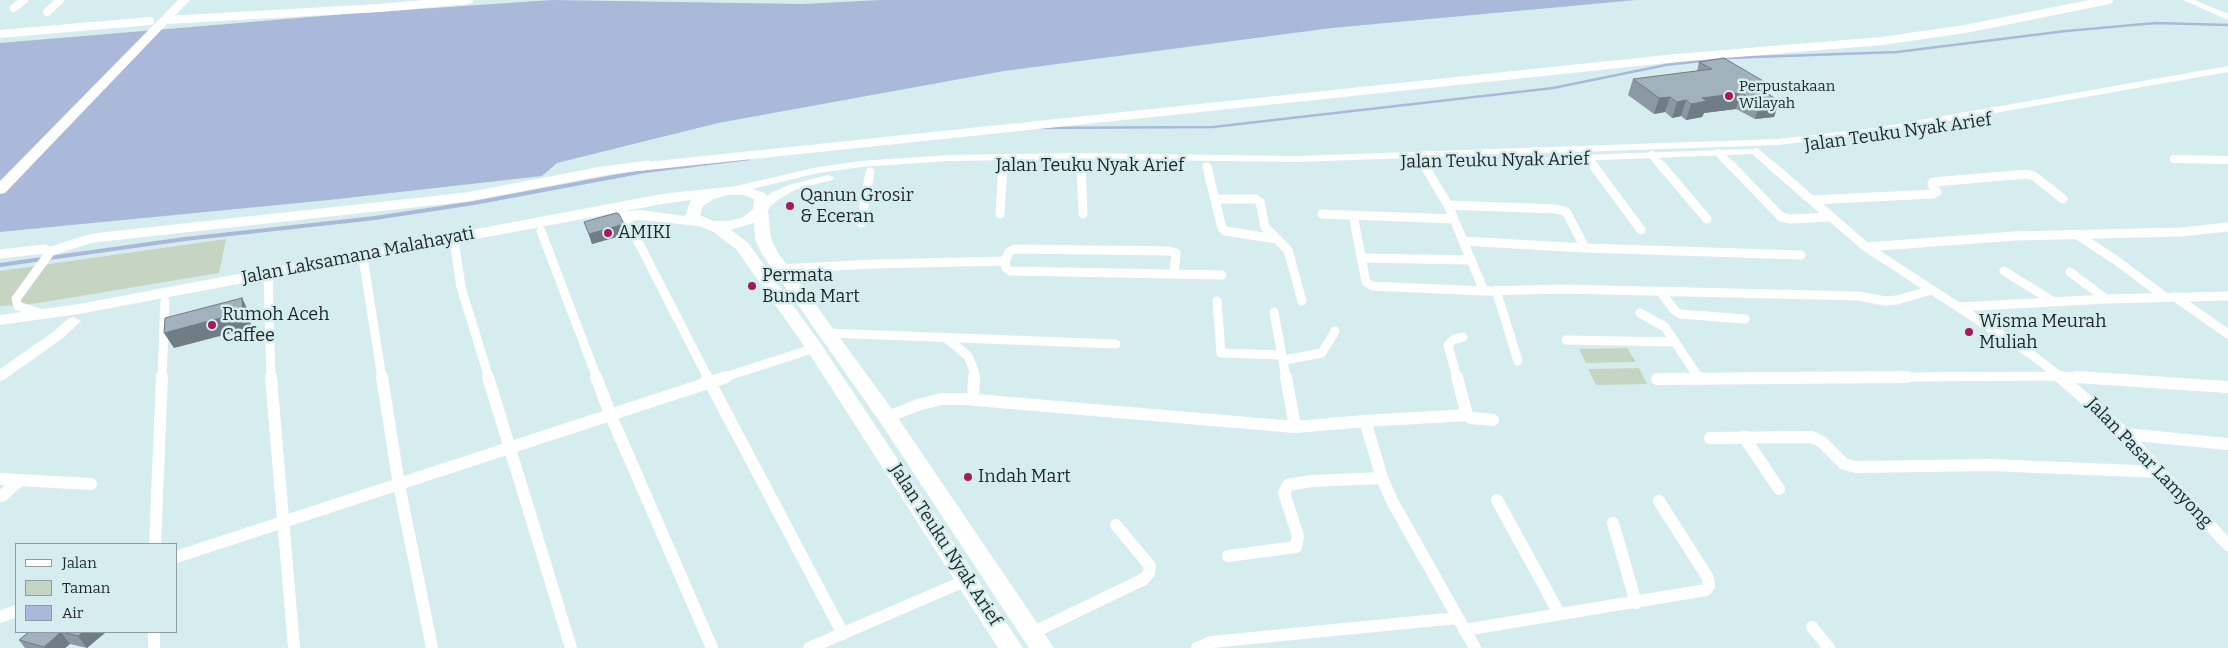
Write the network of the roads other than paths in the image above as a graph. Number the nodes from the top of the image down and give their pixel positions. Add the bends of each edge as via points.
1 (23, 0) edge
2 (32, 0) edge
3 (60, 0) edge
4 (469, 0) edge
5 (2109, 0) edge
6 (2187, 0) edge
7 (2208, 0) edge
8 (14, 8) dead end
9 (47, 12) dead end
10 (165, 13) edge
11 (2227, 13) edge
12 (0, 34) edge
13 (2228, 70) edge
14 (2228, 78) edge
15 (2046, 102) junction
16 (2057, 107) junction
17 (1756, 152) junction
18 (1719, 153) junction
19 (1652, 155) junction
20 (1588, 158) junction
21 (2174, 159) dead end
22 (2228, 160) edge
23 (1298, 162) junction
24 (1422, 162) junction
25 (1081, 164) junction
26 (1003, 165) junction
27 (1207, 167) junction
28 (870, 172) junction
29 (0, 175) edge
30 (0, 190) edge
31 (722, 192) junction
32 (1215, 199) junction
33 (2063, 199) dead end
34 (1810, 200) junction
35 (1448, 205) junction
36 (762, 209) junction
37 (1000, 214) dead end
38 (1083, 214) dead end
39 (1322, 214) dead end
40 (1353, 215) junction
41 (625, 216) junction
42 (1830, 217) junction
43 (1454, 219) junction
44 (1707, 219) dead end
45 (860, 222) dead end
46 (708, 224) junction
47 (2228, 227) edge
48 (1641, 230) dead end
49 (541, 231) junction
50 (2079, 236) junction
51 (1278, 239) junction
52 (1464, 241) junction
53 (1866, 246) junction
54 (455, 247) junction
55 (1585, 248) junction
56 (51, 253) junction
57 (0, 254) edge
58 (1802, 255) dead end
59 (1361, 258) junction
60 (1471, 260) junction
61 (1005, 262) junction
62 (364, 264) junction
63 (781, 269) junction
64 (2004, 271) dead end
65 (2070, 272) dead end
66 (1174, 273) junction
67 (1222, 275) dead end
68 (267, 278) junction
69 (1496, 290) junction
70 (1932, 290) junction
71 (1484, 291) junction
72 (1661, 292) junction
73 (2228, 296) edge
74 (2170, 297) junction
75 (2106, 299) junction
76 (1302, 300) dead end
77 (165, 301) junction
78 (1217, 301) dead end
79 (2054, 302) junction
80 (1959, 307) junction
81 (1274, 312) dead end
82 (1640, 313) dead end
83 (43, 315) junction
84 (0, 320) edge
85 (1745, 320) dead end
86 (74, 321) junction
87 (0, 330) edge
88 (1335, 332) dead end
89 (828, 333) junction
90 (2228, 334) edge
91 (1463, 337) dead end
92 (947, 339) junction
93 (1566, 340) dead end
94 (1675, 342) junction
95 (1116, 344) dead end
96 (815, 348) junction
97 (1283, 357) junction
98 (1518, 361) dead end
99 (0, 376) edge
100 (2059, 376) junction
101 (1657, 379) dead end
102 (1699, 379) junction
103 (710, 383) junction
104 (2228, 387) edge
105 (973, 399) junction
106 (1467, 415) junction
107 (611, 416) junction
108 (888, 418) junction
109 (1493, 420) dead end
110 (1365, 421) junction
111 (1295, 427) junction
112 (2125, 434) junction
113 (1744, 437) junction
114 (1710, 438) dead end
115 (2228, 444) edge
116 (510, 449) junction
117 (2160, 472) junction
118 (1382, 478) junction
119 (0, 479) edge
120 (20, 480) junction
121 (91, 484) dead end
122 (399, 485) junction
123 (1778, 489) dead end
124 (2, 496) dead end
125 (1498, 500) dead end
126 (1659, 502) dead end
127 (283, 522) junction
128 (1613, 522) dead end
129 (1116, 525) dead end
130 (155, 543) edge
131 (2228, 545) edge
132 (178, 556) edge
133 (1228, 556) dead end
134 (968, 580) junction
135 (1636, 602) junction
136 (15, 611) edge
137 (1559, 613) junction
138 (0, 617) edge
139 (1461, 624) junction
140 (1812, 627) dead end
141 (154, 633) edge
142 (843, 634) junction
143 (1037, 640) edge
144 (154, 648) edge
145 (294, 648) edge
146 (432, 648) edge
147 (571, 648) edge
148 (712, 648) edge
149 (809, 648) edge
150 (1012, 648) edge
151 (1197, 648) edge
152 (1475, 648) edge
153 (1829, 648) edge

1 - 2 street
1 - 8 street
3 - 9 street
4 - 10 street via 380,8
5 - 56 street via 1965,29 1874,42 1686,57 690,160 602,171 467,197 93,238
6 - 11 main road
7 - 11 main road
10 - 12 street
10 - 29 highway
10 - 30 highway
13 - 15 main road, Jalan Teuku Nyak Arief
14 - 16 main road, Jalan Teuku Nyak Arief
15 - 16 main road
15 - 23 main road, Jalan Teuku Nyak Arief via 1875,131 1777,142
16 - 17 main road, Jalan Teuku Nyak Arief via 1887,137
17 - 18 main road, Jalan Teuku Nyak Arief
17 - 34 street, Jalan Pasar Lamyong
18 - 19 main road, Jalan Teuku Nyak Arief
18 - 42 street via 1781,216 1790,219
19 - 20 main road, Jalan Teuku Nyak Arief
19 - 44 street
20 - 24 main road, Jalan Teuku Nyak Arief
20 - 48 street
21 - 22 street
23 - 24 main road, Jalan Teuku Nyak Arief
23 - 27 main road, Jalan Teuku Nyak Arief
23 - 31 main road, Jalan Teuku Nyak Arief via 1015,156 909,160 818,170
24 - 35 street
25 - 26 main road, Jalan Teuku Nyak Arief
25 - 27 main road, Jalan Teuku Nyak Arief
25 - 38 street
26 - 28 main road, Jalan Teuku Nyak Arief
26 - 37 street
27 - 32 street
28 - 36 main road, Jalan Teuku Nyak Arief via 805,182 784,191
28 - 45 street
31 - 36 highway, Jalan Laksamana Malahayati via 754,193 763,201
31 - 46 highway via 701,200 693,209 692,214
31 - 68 highway, Jalan Laksamana Malahayati via 662,200
32 - 51 street via 1225,231
32 - 51 street via 1256,199 1260,202 1265,226
33 - 34 street via 2027,174 1933,182 1937,192 1934,194
34 - 42 street, Jalan Pasar Lamyong
35 - 43 street
35 - 55 street via 1564,211
36 - 46 highway via 738,224
36 - 63 highway, Jalan Teuku Nyak Arief via 761,232 766,247
39 - 40 street
40 - 43 street
40 - 59 street
41 - 46 highway, Jalan Laksamana Malahayati via 659,216
41 - 49 highway, Jalan Laksamana Malahayati
41 - 103 street
42 - 53 street, Jalan Pasar Lamyong
43 - 52 street
46 - 96 highway, Jalan Teuku Nyak Arief via 742,246
47 - 50 street
49 - 54 highway, Jalan Laksamana Malahayati
49 - 107 street
50 - 53 street via 2015,236
50 - 74 street
51 - 76 street via 1288,250
52 - 55 street
52 - 60 street
53 - 70 street, Jalan Pasar Lamyong
54 - 62 highway, Jalan Laksamana Malahayati
54 - 116 street via 461,287
55 - 58 street
56 - 57 street via 44,249
56 - 83 street via 16,303
59 - 60 street
59 - 71 street via 1366,282 1372,286
60 - 71 street
61 - 63 street
61 - 66 street via 1010,271
61 - 66 street via 1014,249 1170,251 1176,253
62 - 68 highway, Jalan Laksamana Malahayati
62 - 122 street
63 - 89 highway, Jalan Teuku Nyak Arief
64 - 79 street
65 - 75 street
66 - 67 street
68 - 77 highway, Jalan Laksamana Malahayati
68 - 83 highway, Jalan Laksamana Malahayati
68 - 127 street via 271,386
69 - 71 street
69 - 72 street
69 - 98 street
70 - 72 street via 1885,302 1859,296
70 - 80 street, Jalan Pasar Lamyong
72 - 85 street via 1680,314
73 - 74 street
74 - 75 street
74 - 90 street
75 - 79 street
77 - 86 highway, Jalan Laksamana Malahayati
77 - 130 street
78 - 97 street via 1221,353
79 - 80 street
80 - 100 street, Jalan Pasar Lamyong
81 - 97 street
82 - 94 street via 1662,324
83 - 84 highway, Jalan Laksamana Malahayati
86 - 87 highway, Jalan Laksamana Malahayati
86 - 99 main road
88 - 97 street via 1322,354
89 - 92 street
89 - 108 highway, Jalan Teuku Nyak Arief
91 - 106 street via 1448,345
92 - 95 street
92 - 105 street via 968,356 974,371
93 - 94 street
94 - 102 street
96 - 103 street
96 - 134 highway, Jalan Teuku Nyak Arief
97 - 111 street
100 - 102 street
100 - 104 street
100 - 112 street, Jalan Pasar Lamyong
101 - 102 street
103 - 107 street
103 - 142 street
105 - 108 street via 921,404
105 - 111 street
106 - 109 street
106 - 110 street
107 - 116 street
107 - 148 street
108 - 143 highway, Jalan Teuku Nyak Arief
110 - 111 street
110 - 118 street
112 - 115 street
112 - 117 street, Jalan Pasar Lamyong
113 - 114 street
113 - 117 street via 1812,437 1822,442 1844,464 1856,467 1990,465
113 - 123 street
116 - 122 street
116 - 147 street
117 - 131 street, Jalan Pasar Lamyong
118 - 133 street via 1288,485 1284,493 1298,536 1296,546
118 - 139 street via 1392,502
119 - 120 street
120 - 121 street
120 - 124 street
122 - 127 street
122 - 146 street
125 - 137 street
126 - 135 street via 1708,578 1709,586 1706,590
127 - 132 street
127 - 145 street
128 - 135 street
129 - 143 street via 1150,566 1149,573 1144,579
134 - 142 street
134 - 150 highway, Jalan Teuku Nyak Arief
135 - 137 street
136 - 138 street
137 - 139 street
139 - 151 street via 1211,642
139 - 152 street
140 - 153 street
141 - 144 street
142 - 149 street

